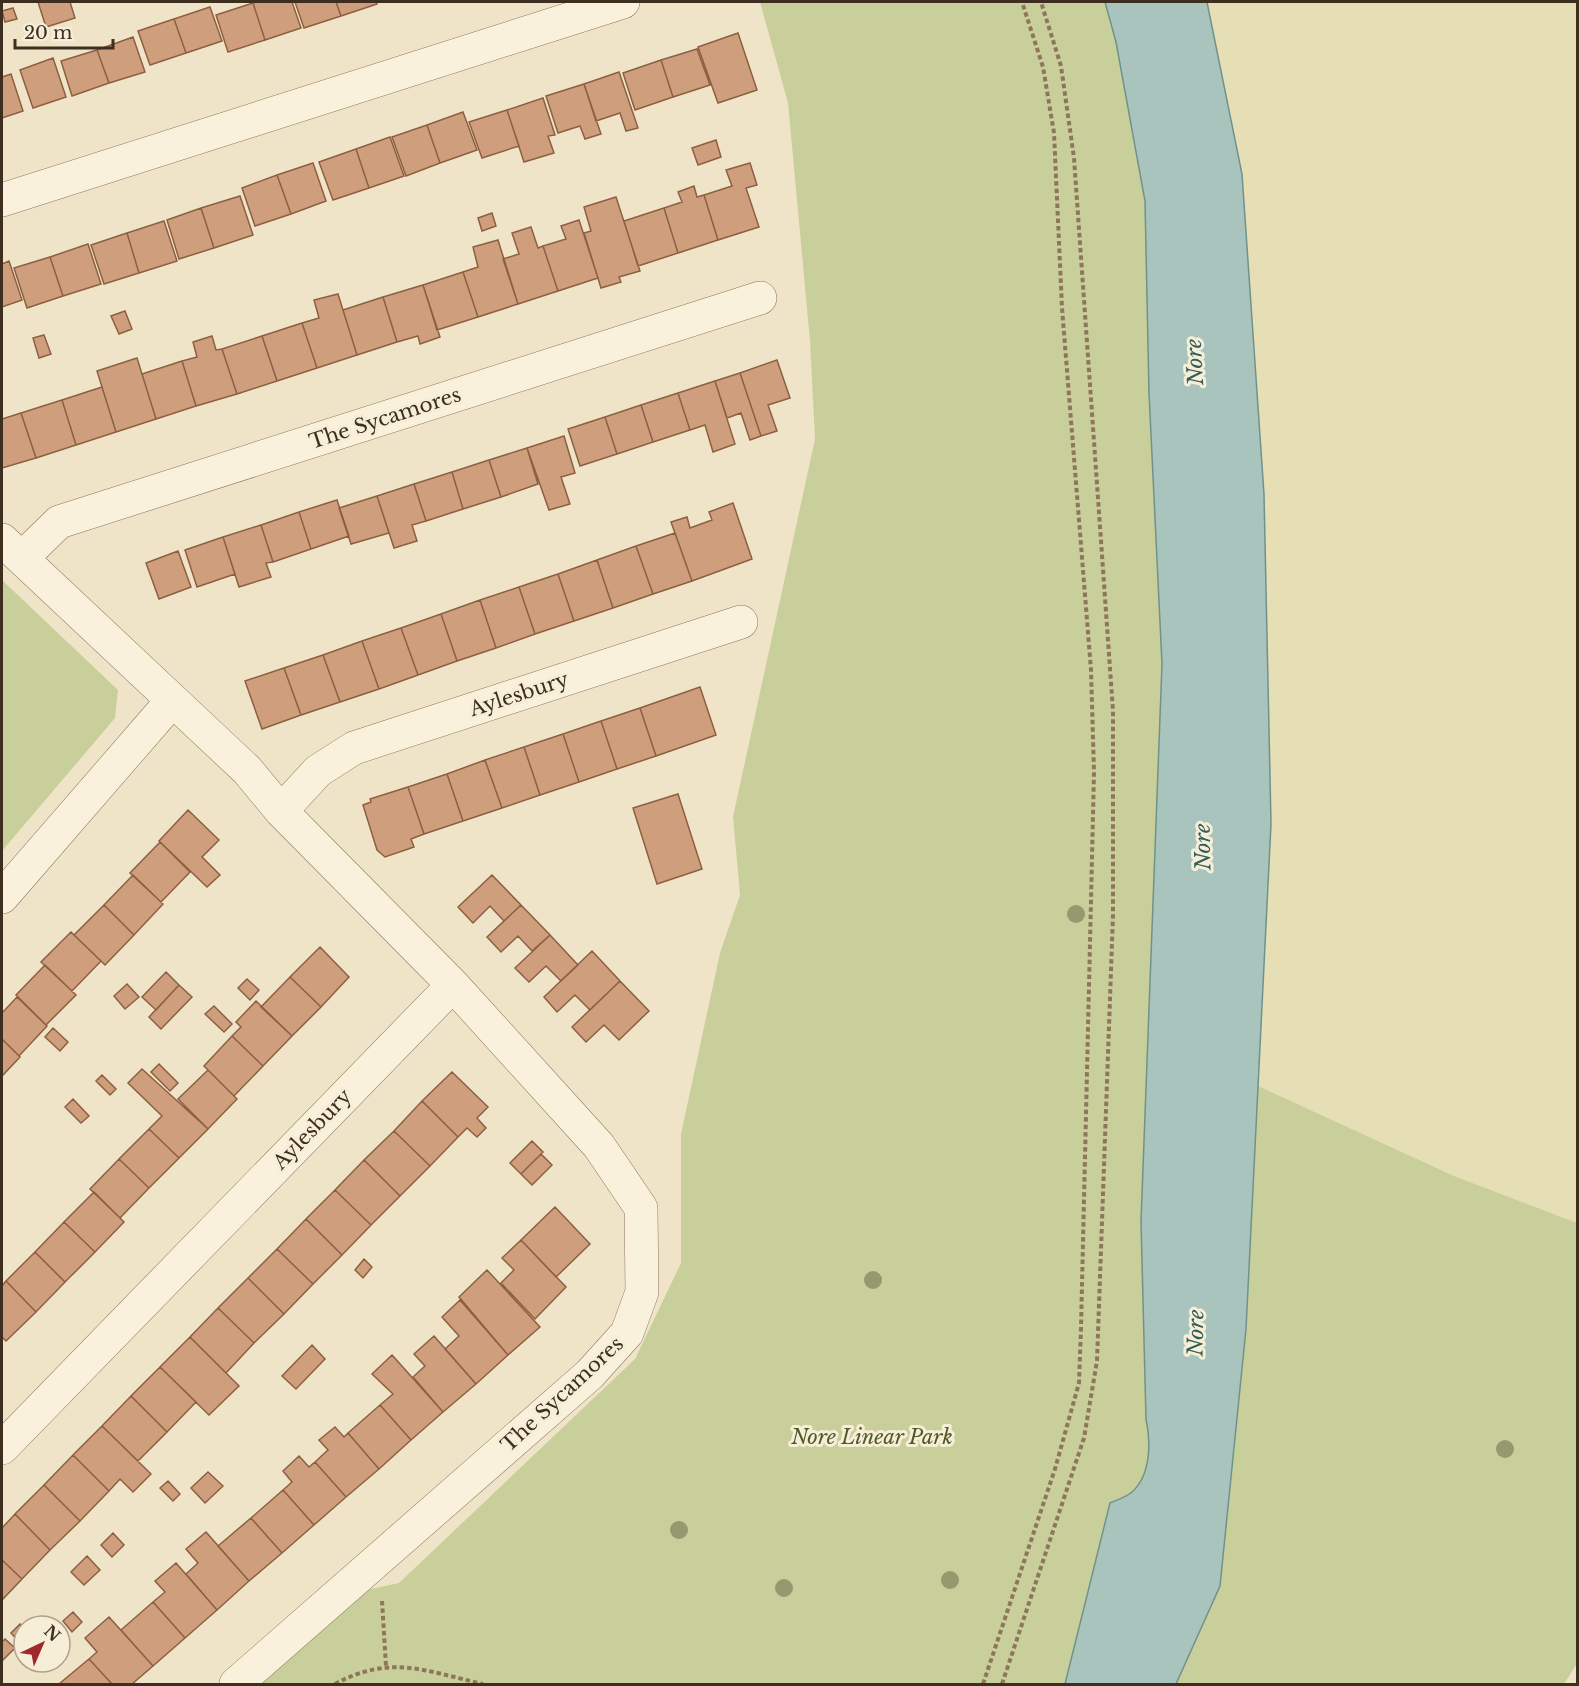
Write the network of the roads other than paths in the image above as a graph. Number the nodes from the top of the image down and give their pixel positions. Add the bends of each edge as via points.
1 (623, 2) edge
2 (2, 200) edge
3 (760, 298) dead end
4 (12, 549) edge
5 (741, 622) dead end
6 (171, 702) junction
7 (281, 811) junction
8 (2, 897) edge
9 (453, 984) junction
10 (2, 1448) edge
11 (236, 1684) edge

1 - 2 street
3 - 4 street, The Sycamores via 59,522
4 - 6 street, The Sycamores
5 - 7 street, Aylesbury via 354,748 318,771
6 - 7 street via 247,770
6 - 8 street
7 - 9 street
9 - 10 street, Aylesbury
9 - 11 street, The Sycamores via 599,1146 641,1208 642,1292 627,1333 590,1374

